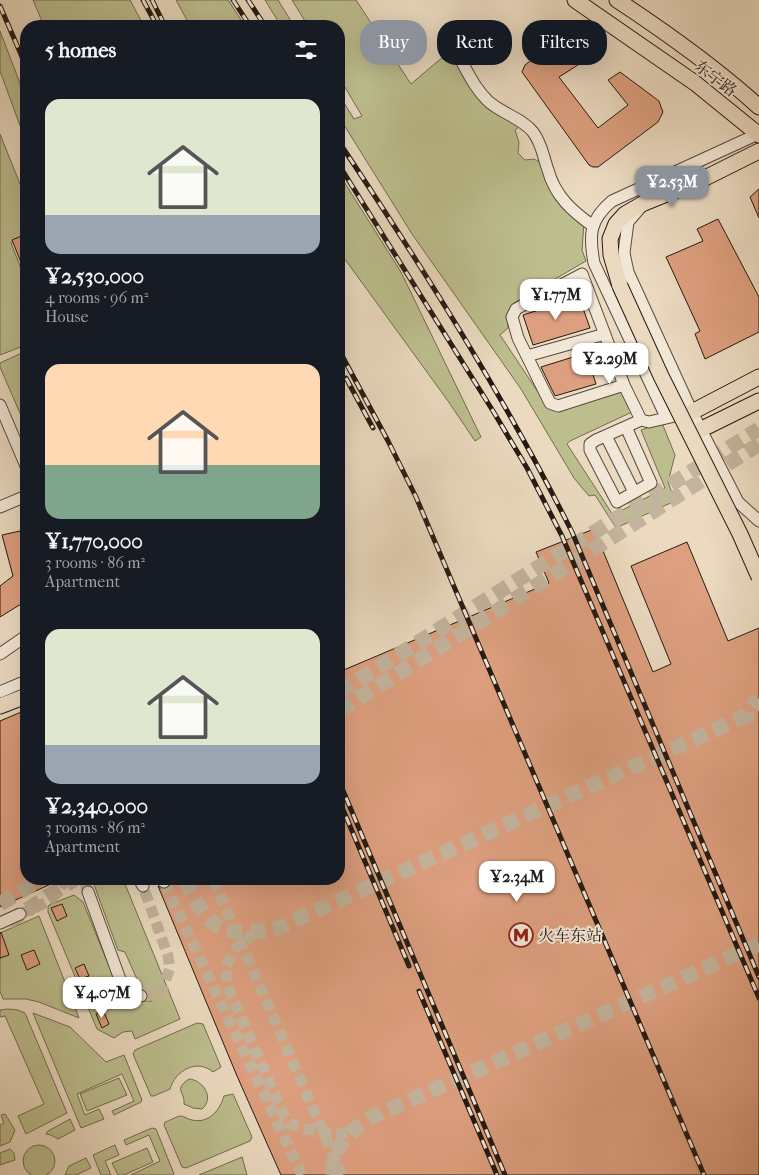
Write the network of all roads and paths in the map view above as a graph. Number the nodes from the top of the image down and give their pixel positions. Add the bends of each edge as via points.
1 (575, 0) edge
2 (617, 0) edge
3 (464, 65) edge
4 (759, 107) edge
5 (758, 135) edge
6 (759, 151) edge
7 (644, 203) junction
8 (593, 226) junction
9 (605, 334) junction
10 (527, 356) junction
11 (759, 377) edge
12 (624, 385) junction
13 (759, 402) edge
14 (0, 405) edge
15 (692, 412) junction
16 (666, 417) junction
17 (641, 420) junction
18 (626, 427) junction
19 (702, 430) junction
20 (606, 436) junction
21 (20, 452) edge
22 (634, 492) junction
23 (20, 499) edge
24 (0, 507) edge
25 (759, 522) edge
26 (759, 576) edge
27 (20, 640) edge
28 (0, 654) edge
29 (20, 684) edge
30 (0, 692) edge
31 (20, 698) edge
32 (0, 706) edge
33 (88, 892) tunnel mouth
34 (20, 914) tunnel mouth
35 (0, 923) edge
36 (141, 996) dead end

1 - 5 main road, 东宁路 via 695,82
2 - 4 main road, 东宁路 via 679,42
3 - 8 street via 489,102 531,129 540,141 552,183 560,197
5 - 8 street via 612,201 600,211
6 - 7 main road via 701,180
7 - 15 street via 628,222 624,253 628,272
7 - 26 main road, bridge via 624,214 610,239 620,286
8 - 16 street via 590,244 598,272
9 - 10 street
9 - 10 street via 582,274 516,309 512,317
9 - 12 street
10 - 12 street via 550,403 558,406
11 - 15 main road
12 - 17 street
13 - 19 main road
14 - 21 street
15 - 16 street
15 - 19 street
16 - 17 street via 649,422
17 - 18 street
18 - 20 street
18 - 22 street via 651,483
19 - 25 street via 738,502
20 - 22 street
20 - 22 street via 590,444 590,450 617,502
23 - 24 street
27 - 28 street
29 - 30 street
31 - 32 main road
33 - 36 street via 121,982 131,993
34 - 35 street

